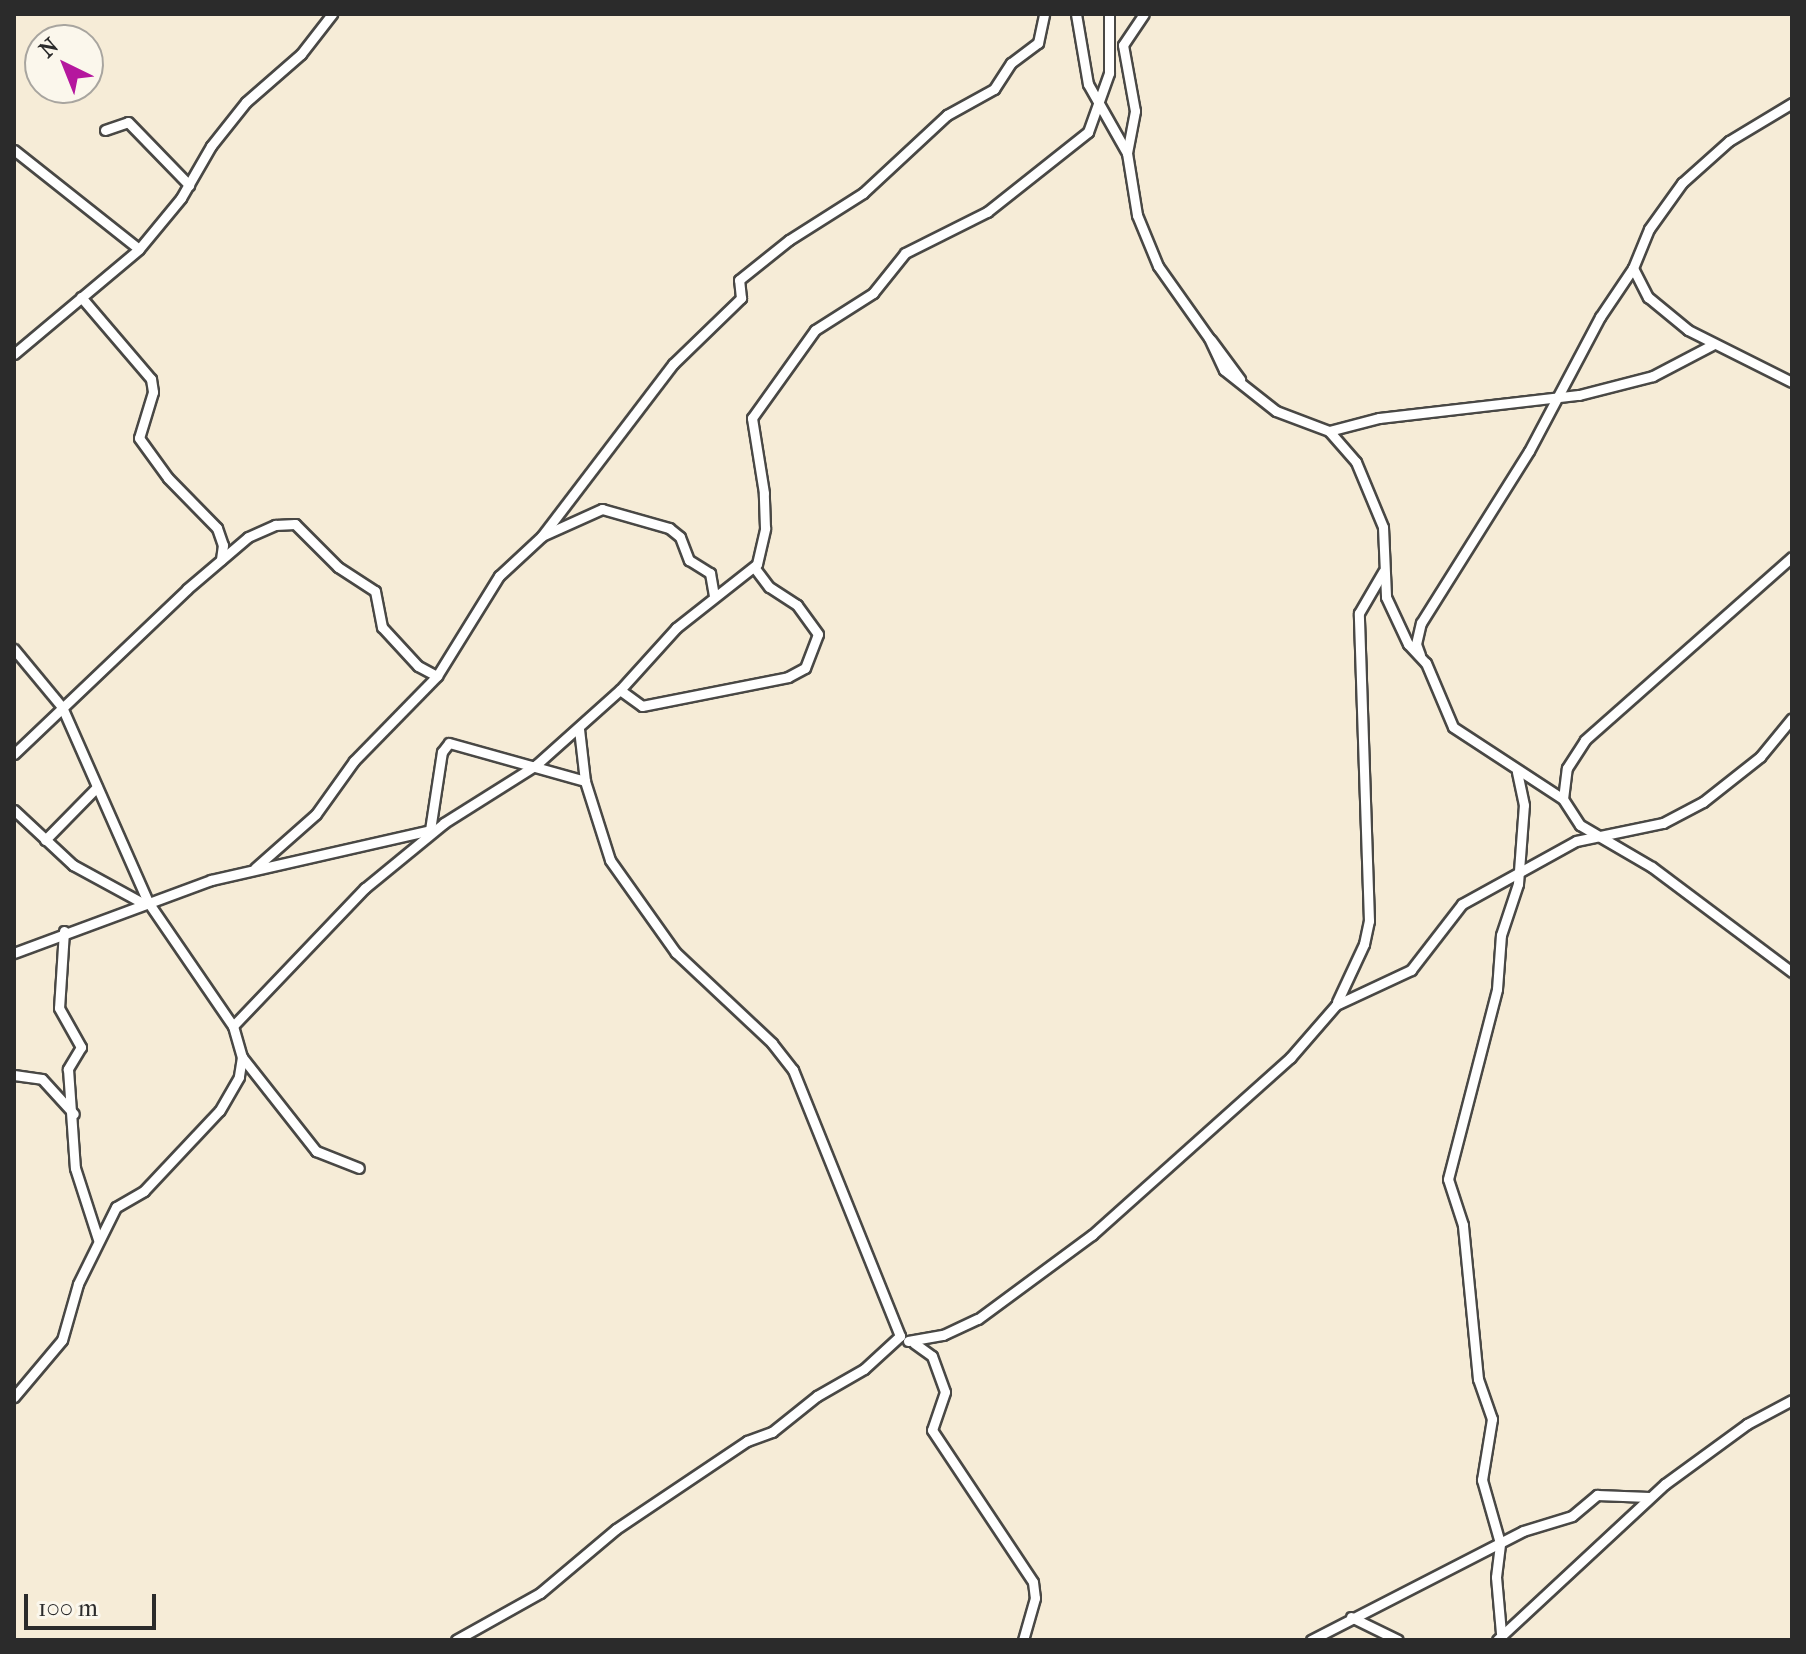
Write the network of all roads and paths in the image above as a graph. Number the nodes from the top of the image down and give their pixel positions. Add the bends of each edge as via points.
1 (332, 14) edge
2 (1044, 14) edge
3 (1076, 14) edge
4 (1109, 14) edge
5 (1144, 14) edge
6 (1792, 103) edge
7 (1101, 107) junction
8 (105, 130) dead end
9 (14, 150) edge
10 (1127, 153) junction
11 (189, 185) junction
12 (139, 249) junction
13 (1633, 268) junction
14 (81, 297) junction
15 (1712, 345) junction
16 (16, 349) edge
17 (1792, 382) edge
18 (1556, 399) junction
19 (1329, 431) junction
20 (542, 536) junction
21 (1792, 557) edge
22 (221, 560) junction
23 (754, 567) junction
24 (1384, 570) junction
25 (714, 595) junction
26 (1417, 632) junction
27 (1408, 644) junction
28 (14, 649) edge
29 (1426, 663) junction
30 (437, 676) junction
31 (620, 690) junction
32 (62, 707) junction
33 (1792, 718) edge
34 (579, 729) junction
35 (14, 754) edge
36 (536, 765) junction
37 (1517, 772) junction
38 (585, 781) junction
39 (97, 787) junction
40 (1563, 799) junction
41 (14, 810) edge
42 (444, 823) junction
43 (430, 830) junction
44 (1600, 833) junction
45 (45, 840) junction
46 (255, 868) junction
47 (1520, 869) junction
48 (145, 902) junction
49 (64, 931) junction
50 (14, 953) edge
51 (1792, 972) edge
52 (1336, 1005) junction
53 (233, 1026) junction
54 (242, 1057) junction
55 (14, 1075) edge
56 (74, 1114) junction
57 (359, 1168) dead end
58 (98, 1239) junction
59 (904, 1339) junction
60 (14, 1397) edge
61 (1792, 1400) edge
62 (1649, 1497) junction
63 (1500, 1543) junction
64 (1351, 1617) junction
65 (1499, 1637) edge
66 (456, 1640) edge
67 (1023, 1640) edge
68 (1311, 1640) edge
69 (1398, 1640) edge

1 - 11 street via 301,54 246,102
2 - 20 street via 1038,43 1011,63 994,89 947,115 863,193 801,231 739,280 741,298 673,364
3 - 7 street via 1084,70
4 - 7 street via 1110,65
5 - 10 street via 1123,45 1135,111
6 - 13 street via 1729,141 1682,183 1649,229
7 - 10 street
7 - 23 street via 1088,132 1067,153 987,212 905,253 873,293 824,323 792,356 752,418 765,528
8 - 11 street via 128,122
9 - 12 street
10 - 19 street via 1137,215 1148,244 1224,370 1276,411
11 - 12 street
12 - 14 street
13 - 15 street via 1648,297
13 - 18 street
14 - 16 street
14 - 22 street via 151,379 153,392 139,438 168,478 217,528
15 - 17 street
15 - 18 street via 1653,376
18 - 19 street via 1379,418
18 - 26 street
19 - 24 street via 1356,462 1374,503 1386,540
20 - 25 street via 602,509 669,528 680,537 689,560 710,573
20 - 30 street via 499,576
21 - 40 street via 1585,740 1567,768
22 - 30 street via 265,528 295,524 338,567 375,591 382,627 418,666
22 - 32 street
23 - 25 street
23 - 31 street via 769,587 797,605 818,634 805,668 788,677 642,706
24 - 27 street via 1386,597
24 - 52 street via 1359,617 1369,921
25 - 31 street
26 - 27 street
26 - 29 street via 1417,652
27 - 29 street
28 - 32 street
29 - 37 street via 1453,727
30 - 46 street via 354,761 316,814
31 - 34 street
32 - 35 street
32 - 39 street
33 - 44 street via 1760,757 1703,802 1663,823
34 - 36 street
34 - 38 street
36 - 38 street
36 - 42 street
36 - 43 street via 449,743 442,752
37 - 40 street
37 - 47 street via 1524,805
38 - 59 street via 610,860 654,924 676,953 772,1043 805,1090
39 - 45 street
39 - 48 street
40 - 44 street via 1570,817
41 - 45 street
42 - 43 street
42 - 53 street via 365,888
43 - 46 street
44 - 47 street
44 - 51 street
45 - 48 street via 101,883
46 - 48 street
47 - 52 street via 1462,904 1411,970
47 - 63 street via 1501,935 1497,989 1470,1108 1448,1179 1463,1225 1478,1379 1492,1419 1483,1489
48 - 49 street
48 - 53 street
49 - 50 street
49 - 56 street via 59,1008 81,1047 68,1069
52 - 59 street via 1282,1065 1092,1235 978,1319 933,1338
53 - 54 street
54 - 57 street via 316,1151
54 - 58 street via 239,1077 219,1111 144,1191 116,1207
55 - 56 street via 42,1079
56 - 58 street via 75,1168
58 - 60 street via 62,1340
59 - 66 street via 772,1432 747,1441 605,1537 540,1593
59 - 67 street via 932,1356 945,1392 932,1430 1033,1582 1035,1598
61 - 62 street via 1747,1424
62 - 63 street via 1602,1493 1572,1516 1531,1527
62 - 65 street
63 - 64 street
63 - 65 street
64 - 68 street
64 - 69 street

